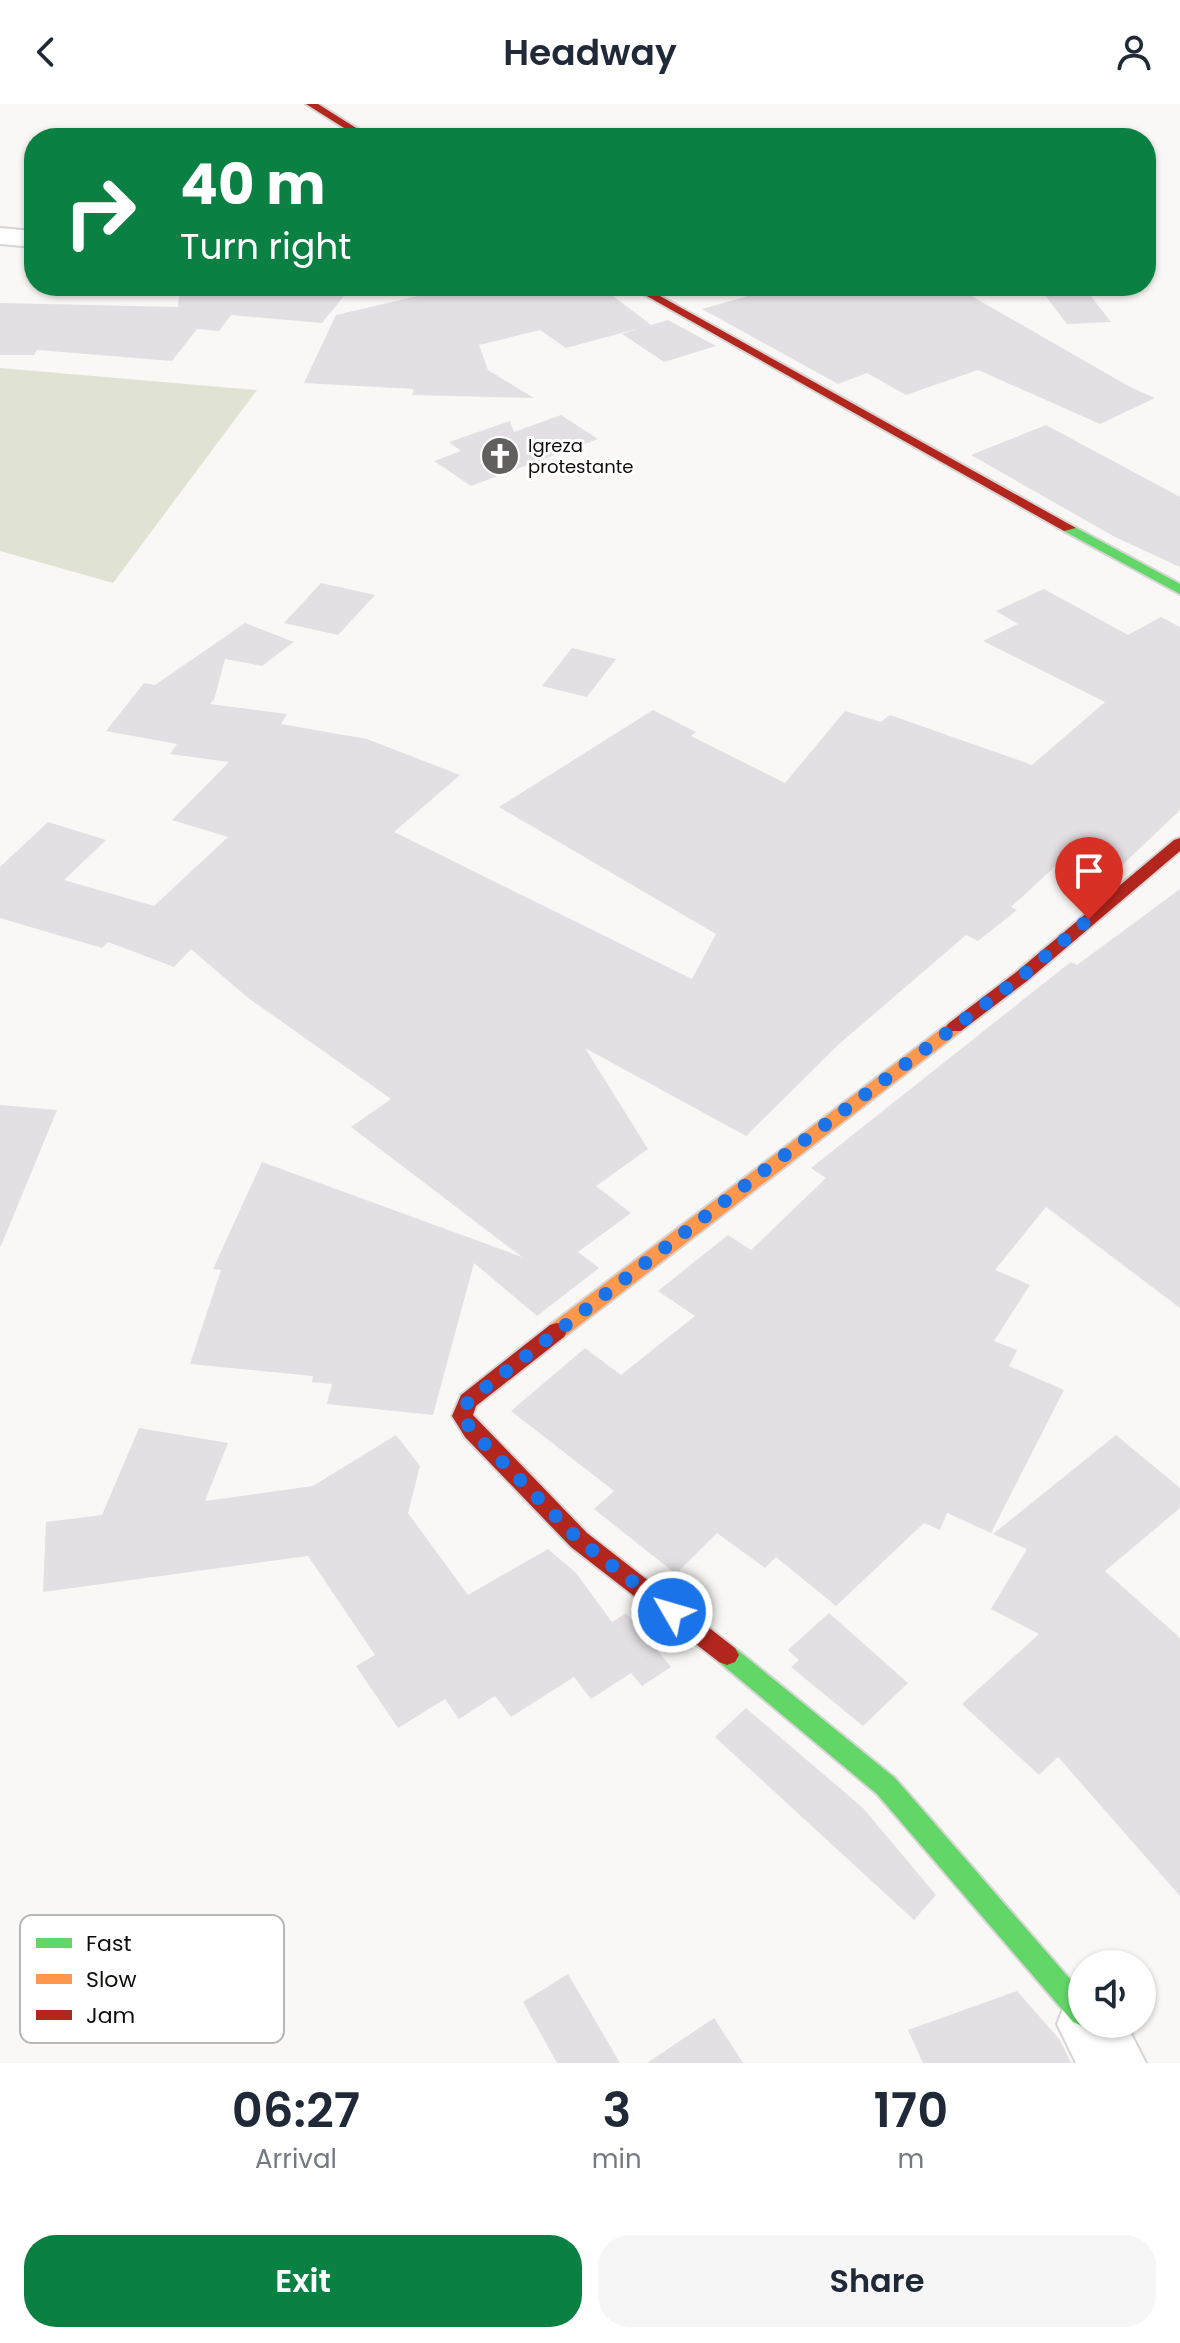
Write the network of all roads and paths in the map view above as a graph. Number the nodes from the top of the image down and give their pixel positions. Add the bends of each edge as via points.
1 (311, 104) edge
2 (351, 128) edge
3 (0, 236) edge
4 (24, 238) edge
5 (652, 296) edge
6 (1180, 590) edge
7 (1180, 843) edge
8 (1068, 1997) edge
9 (1098, 2038) edge
10 (1113, 2063) edge

1 - 2 street
3 - 4 street
5 - 6 street
7 - 8 street via 1021,977 468,1401 462,1416 579,1540 886,1786
9 - 10 street

